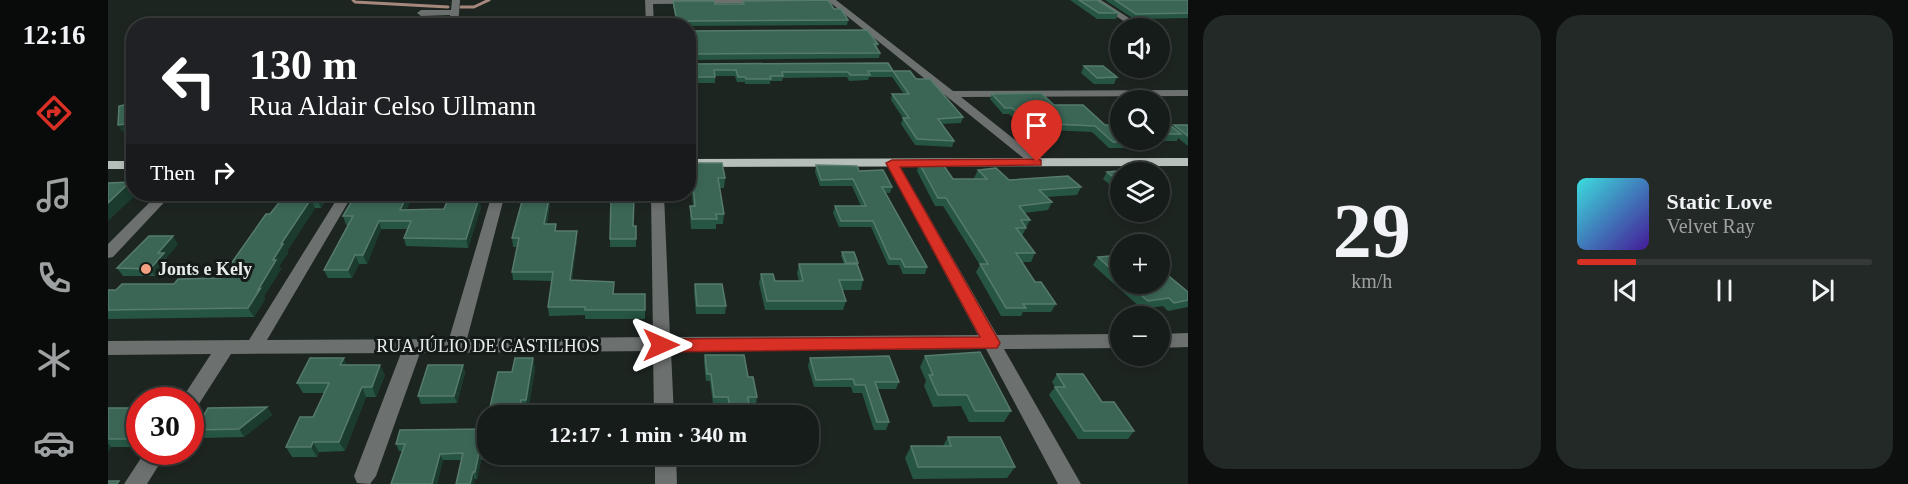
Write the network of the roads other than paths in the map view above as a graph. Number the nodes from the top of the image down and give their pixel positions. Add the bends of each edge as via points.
1 (456, 0) edge
2 (1095, 0) edge
3 (649, 1) edge
4 (828, 1) edge
5 (775, 2) edge
6 (455, 12) junction
7 (421, 14) dead end
8 (454, 18) edge
9 (650, 18) edge
10 (1125, 18) edge
11 (847, 30) edge
12 (870, 30) junction
13 (889, 63) edge
14 (912, 63) junction
15 (1188, 93) edge
16 (952, 94) junction
17 (1037, 162) junction
18 (1188, 162) edge
19 (696, 163) edge
20 (892, 163) junction
21 (108, 165) edge
22 (126, 165) edge
23 (158, 201) edge
24 (342, 201) edge
25 (496, 201) edge
26 (657, 201) edge
27 (108, 253) edge
28 (1188, 340) edge
29 (1110, 341) edge
30 (1170, 341) edge
31 (992, 343) junction
32 (661, 345) junction
33 (413, 346) junction
34 (456, 346) junction
35 (226, 347) junction
36 (254, 347) junction
37 (108, 348) edge
38 (199, 387) edge
39 (664, 405) edge
40 (148, 465) edge
41 (665, 465) edge
42 (364, 476) dead end
43 (135, 484) edge
44 (666, 484) edge
45 (1070, 484) edge

1 - 6 street
2 - 10 street
3 - 5 street
3 - 9 street
4 - 12 street
6 - 7 street
6 - 8 street
11 - 12 street
12 - 14 street
13 - 14 street
14 - 16 street
15 - 16 street
16 - 17 street
17 - 18 main road
17 - 20 main road
19 - 20 main road
20 - 31 street
21 - 22 main road
23 - 27 street
24 - 36 street
25 - 34 street
26 - 32 street
28 - 30 street
29 - 31 street, RUA JÚLIO DE CASTILHOS
31 - 32 street, RUA JÚLIO DE CASTILHOS
31 - 45 street
32 - 34 street, RUA JÚLIO DE CASTILHOS
32 - 39 street
33 - 34 street, RUA JÚLIO DE CASTILHOS
33 - 36 street, RUA JÚLIO DE CASTILHOS
33 - 42 street
35 - 36 street, RUA JÚLIO DE CASTILHOS
35 - 37 street, RUA JÚLIO DE CASTILHOS
35 - 38 street
40 - 43 street
41 - 44 street

